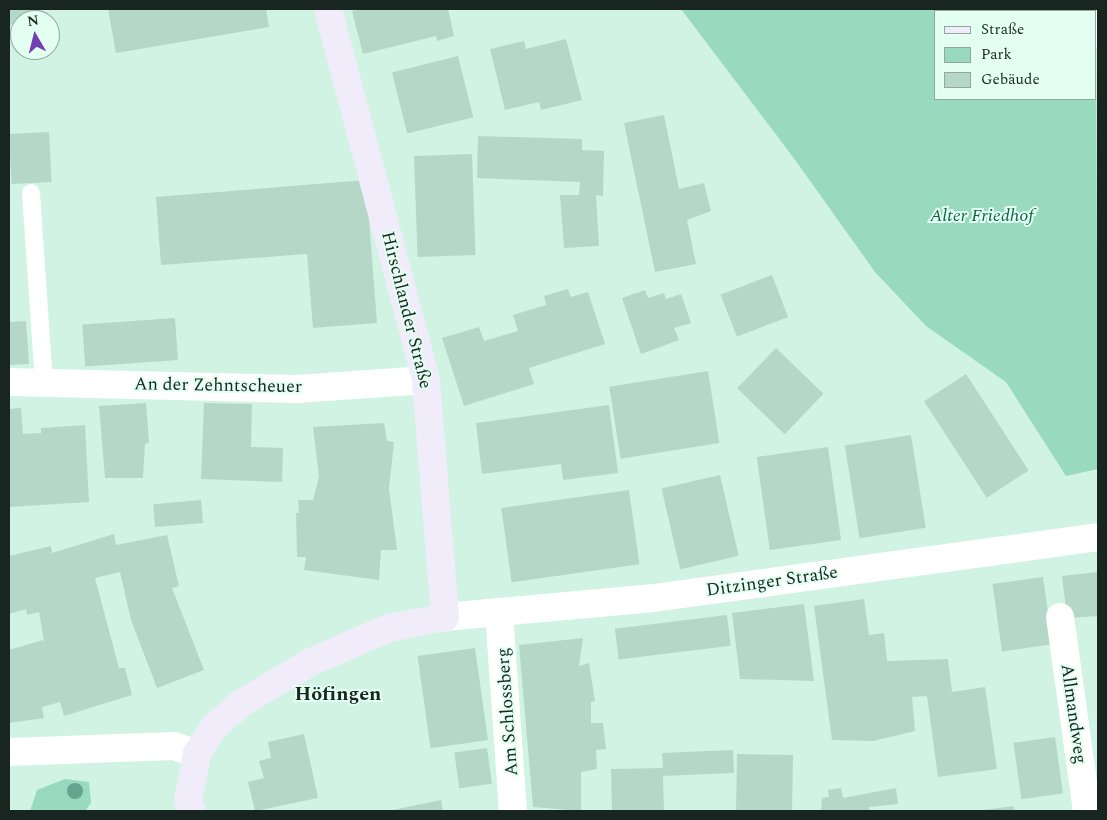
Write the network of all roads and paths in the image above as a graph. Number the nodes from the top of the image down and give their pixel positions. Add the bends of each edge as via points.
1 (328, 9) edge
2 (1097, 22) edge
3 (1098, 34) edge
4 (31, 193) dead end
5 (426, 380) junction
6 (9, 382) edge
7 (44, 382) junction
8 (1098, 536) edge
9 (499, 612) junction
10 (445, 617) junction
11 (1060, 617) dead end
12 (9, 752) edge
13 (197, 754) junction
14 (192, 811) edge
15 (513, 811) edge
16 (1087, 811) edge

1 - 5 main road, Hirschlander Straße
2 - 3 street
4 - 7 lane
5 - 7 street, An der Zehntscheuer via 297,390
5 - 10 main road, Hirschlander Straße
6 - 7 street, An der Zehntscheuer
8 - 9 street, Ditzinger Straße via 654,598
9 - 10 street, Ditzinger Straße
9 - 15 street, Am Schlossberg
10 - 13 main road via 389,628 313,661 243,702 214,728
11 - 16 street, Allmandweg
12 - 13 street via 174,746
13 - 14 main road via 188,801

